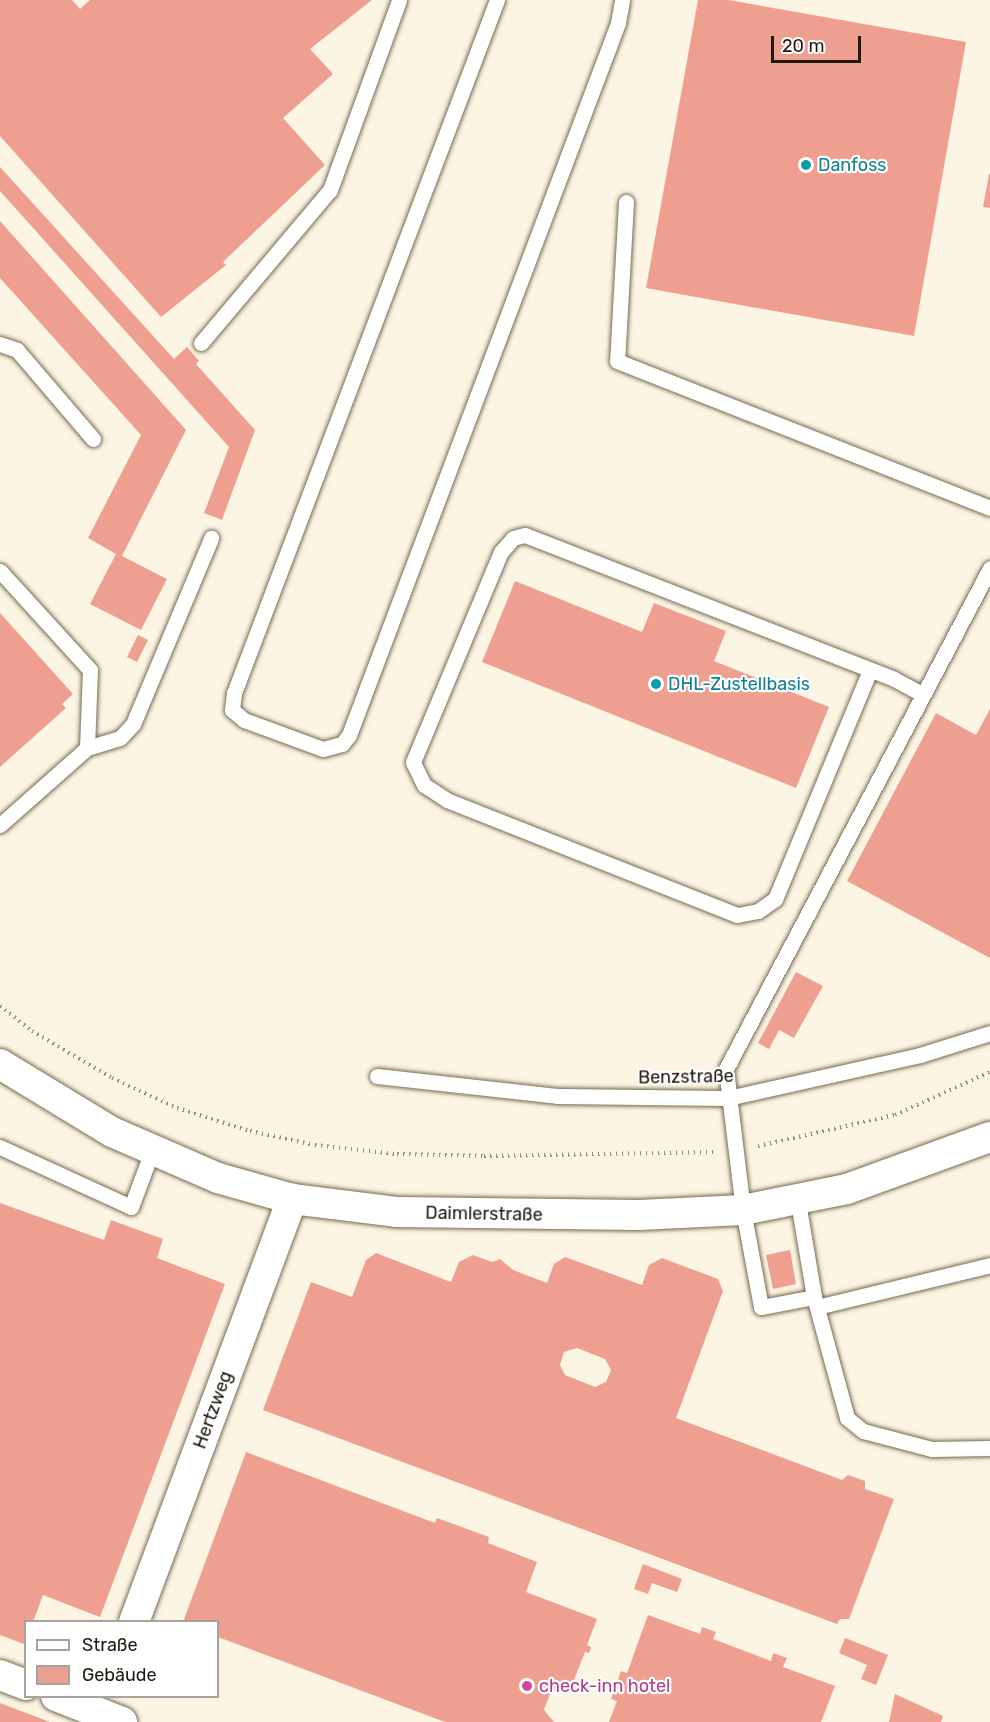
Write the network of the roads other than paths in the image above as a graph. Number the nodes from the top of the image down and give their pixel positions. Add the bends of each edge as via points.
1 (399, 0) edge
2 (497, 0) edge
3 (622, 0) edge
4 (626, 202) dead end
5 (201, 343) dead end
6 (0, 344) edge
7 (93, 439) dead end
8 (990, 508) edge
9 (211, 538) dead end
10 (990, 567) edge
11 (0, 571) edge
12 (870, 670) junction
13 (922, 694) junction
14 (87, 748) junction
15 (0, 825) edge
16 (990, 1033) edge
17 (0, 1064) edge
18 (377, 1076) dead end
19 (728, 1098) junction
20 (990, 1137) edge
21 (0, 1148) edge
22 (152, 1151) junction
23 (292, 1199) junction
24 (798, 1202) junction
25 (743, 1210) junction
26 (990, 1265) edge
27 (815, 1302) junction
28 (990, 1448) edge
29 (135, 1620) edge
30 (0, 1675) edge
31 (24, 1684) edge
32 (63, 1698) edge
33 (110, 1711) edge

1 - 5 lane via 330,190
2 - 3 lane via 234,693 232,710 244,720 323,749 342,744 349,735 618,23
4 - 8 lane via 617,361
6 - 7 lane via 17,350
9 - 14 lane via 133,724 120,738
10 - 13 lane
11 - 14 lane via 90,670
12 - 12 lane via 525,534 513,538 501,552 414,762 424,785 447,800 737,915 758,911 775,899
12 - 13 lane
13 - 19 lane via 726,1069
14 - 15 lane
16 - 19 lane, Benzstraße via 920,1055
17 - 22 street, Daimlerstraße via 65,1106
18 - 19 lane, Benzstraße via 557,1096
19 - 25 lane
20 - 24 street, Daimlerstraße via 907,1171
21 - 22 lane via 130,1207
22 - 23 street, Daimlerstraße via 218,1178
23 - 25 street, Daimlerstraße via 441,1214
23 - 29 street, Hertzweg
24 - 25 street, Daimlerstraße
24 - 27 lane
25 - 27 lane via 761,1307
26 - 27 lane
27 - 28 lane via 847,1418 863,1431 932,1449
30 - 31 street
32 - 33 street

